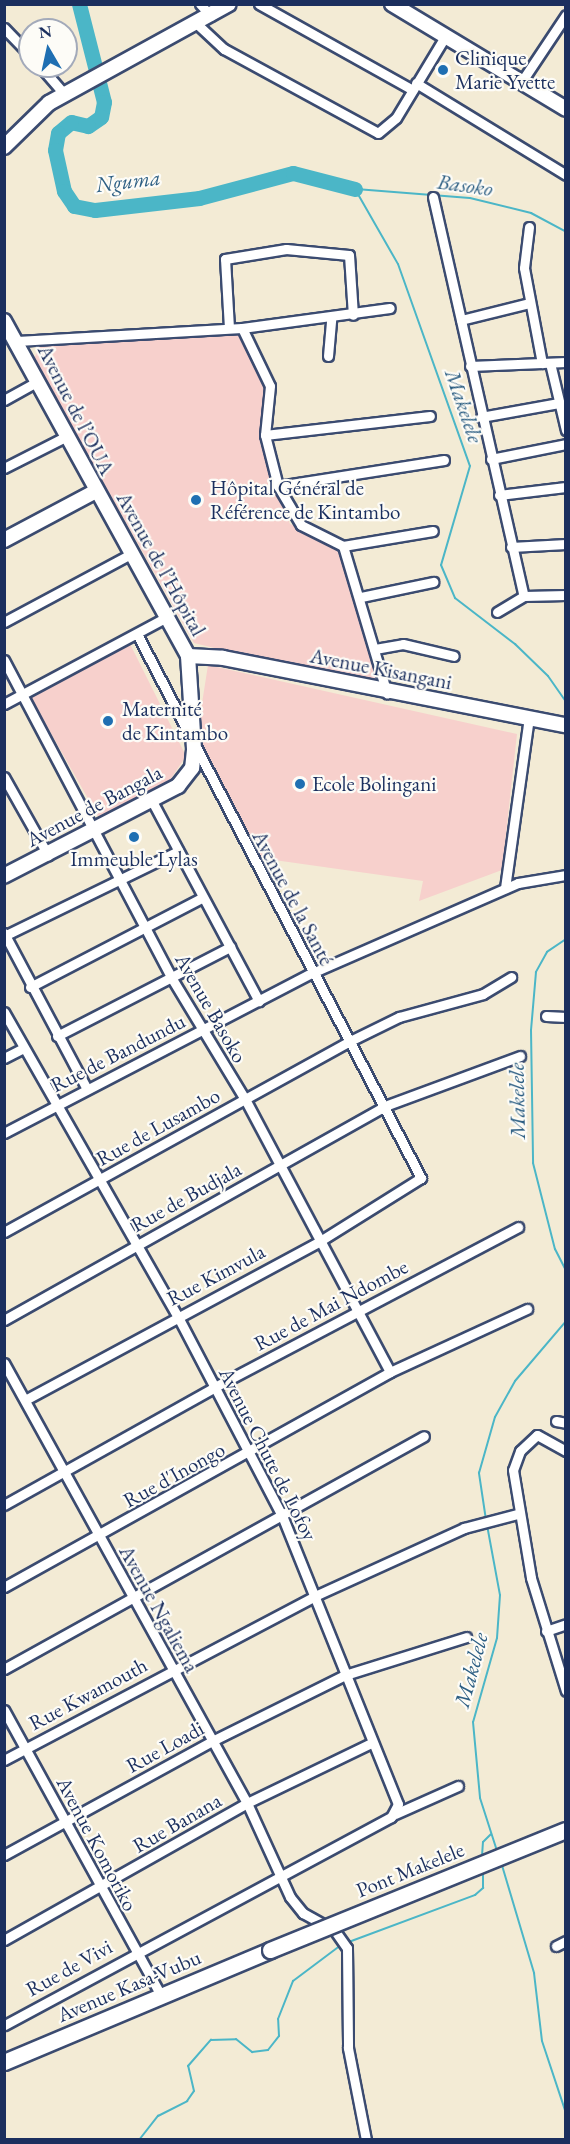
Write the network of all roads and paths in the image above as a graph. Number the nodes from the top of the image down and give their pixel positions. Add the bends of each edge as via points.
1 (200, 4) edge
2 (229, 4) edge
3 (259, 4) edge
4 (392, 4) edge
5 (566, 15) edge
6 (211, 16) junction
7 (197, 24) junction
8 (4, 28) edge
9 (446, 35) junction
10 (18, 43) edge
11 (50, 78) edge
12 (522, 81) junction
13 (415, 86) junction
14 (64, 94) junction
15 (566, 109) edge
16 (4, 147) edge
17 (566, 175) edge
18 (433, 197) dead end
19 (529, 227) dead end
20 (529, 303) junction
21 (390, 308) dead end
22 (353, 315) junction
23 (331, 319) junction
24 (461, 320) junction
25 (4, 321) edge
26 (229, 328) junction
27 (242, 328) junction
28 (17, 341) junction
29 (328, 356) dead end
30 (566, 362) edge
31 (546, 363) junction
32 (470, 366) junction
33 (38, 381) junction
34 (4, 400) edge
35 (559, 403) junction
36 (430, 416) dead end
37 (481, 417) junction
38 (566, 430) edge
39 (265, 435) junction
40 (67, 436) junction
41 (566, 444) edge
42 (491, 459) junction
43 (444, 460) dead end
44 (4, 468) edge
45 (278, 486) junction
46 (566, 487) edge
47 (96, 491) junction
48 (499, 495) junction
49 (433, 531) dead end
50 (4, 540) edge
51 (566, 544) edge
52 (343, 546) junction
53 (511, 547) junction
54 (129, 555) junction
55 (433, 582) dead end
56 (566, 595) edge
57 (524, 596) junction
58 (362, 597) junction
59 (497, 612) dead end
60 (165, 618) junction
61 (4, 622) edge
62 (137, 634) junction
63 (375, 648) junction
64 (189, 656) junction
65 (454, 656) dead end
66 (4, 660) edge
67 (23, 694) junction
68 (387, 694) junction
69 (4, 705) edge
70 (529, 717) junction
71 (560, 723) edge
72 (194, 750) junction
73 (4, 777) edge
74 (152, 801) junction
75 (97, 829) junction
76 (178, 851) junction
77 (48, 855) junction
78 (566, 875) edge
79 (4, 876) edge
80 (122, 878) junction
81 (505, 888) junction
82 (200, 899) junction
83 (145, 928) junction
84 (5, 935) edge
85 (230, 947) junction
86 (312, 973) junction
87 (171, 977) junction
88 (511, 977) dead end
89 (30, 987) junction
90 (259, 1001) junction
91 (4, 1012) edge
92 (546, 1016) dead end
93 (566, 1017) edge
94 (202, 1030) junction
95 (57, 1035) junction
96 (350, 1041) junction
97 (24, 1048) junction
98 (520, 1056) dead end
99 (4, 1058) edge
100 (87, 1089) junction
101 (245, 1099) junction
102 (58, 1105) junction
103 (386, 1106) junction
104 (4, 1133) edge
105 (280, 1166) junction
106 (421, 1178) joint
107 (101, 1179) junction
108 (518, 1227) dead end
109 (4, 1232) edge
110 (320, 1241) junction
111 (137, 1244) junction
112 (526, 1309) dead end
113 (357, 1310) junction
114 (177, 1316) junction
115 (4, 1320) edge
116 (4, 1363) edge
117 (390, 1372) junction
118 (213, 1388) junction
119 (25, 1400) junction
120 (424, 1436) dead end
121 (566, 1451) edge
122 (250, 1454) junction
123 (65, 1473) junction
124 (4, 1506) edge
125 (517, 1514) junction
126 (283, 1518) junction
127 (99, 1537) junction
128 (4, 1587) edge
129 (317, 1595) junction
130 (132, 1598) junction
131 (566, 1624) edge
132 (546, 1631) junction
133 (466, 1637) dead end
134 (4, 1669) edge
135 (172, 1670) junction
136 (345, 1675) junction
137 (566, 1691) edge
138 (4, 1710) edge
139 (210, 1742) junction
140 (371, 1743) junction
141 (26, 1749) junction
142 (4, 1760) edge
143 (458, 1786) dead end
144 (247, 1803) junction
145 (395, 1814) junction
146 (64, 1823) junction
147 (566, 1830) edge
148 (4, 1855) edge
149 (278, 1873) junction
150 (99, 1888) junction
151 (4, 1940) edge
152 (566, 1941) edge
153 (556, 1946) dead end
154 (270, 1950) joint
155 (136, 1951) junction
156 (160, 1994) junction
157 (4, 2025) edge
158 (4, 2062) edge
159 (366, 2139) edge

1 - 6 street
2 - 6 main road
3 - 13 street
4 - 9 main road
5 - 12 street
6 - 7 main road
7 - 13 street via 224,49 372,132 384,130
7 - 14 main road
8 - 10 street
9 - 12 main road
9 - 13 street
11 - 14 street
12 - 15 main road
13 - 17 street
14 - 16 main road via 29,119
18 - 24 street
19 - 20 street via 524,268
20 - 24 street
20 - 31 street
21 - 22 street
22 - 23 street
22 - 26 street via 349,255 286,249 225,259
23 - 27 street
23 - 29 street
24 - 32 street
25 - 28 main road, Avenue de l’OUA
26 - 27 street
26 - 28 street
27 - 39 street via 270,386
28 - 33 main road, Avenue de l’OUA
30 - 31 street
31 - 32 street
31 - 35 street
32 - 37 street
33 - 34 street
33 - 40 main road, Avenue de l’OUA
35 - 37 street
35 - 38 street
36 - 39 street
37 - 42 street
39 - 45 street
40 - 44 street
40 - 47 main road, Avenue de l’OUA
41 - 42 street
42 - 48 street
43 - 45 street
45 - 52 street via 302,525
46 - 48 street
47 - 50 main road, Avenue de l’OUA
47 - 54 main road, Avenue de l’Hôpital
48 - 53 street
49 - 52 street
51 - 53 street
52 - 58 street
53 - 57 street
54 - 60 main road, Avenue de l’Hôpital
54 - 61 street
55 - 58 street
56 - 57 street
57 - 59 street
58 - 63 street
60 - 62 street
60 - 64 main road, Avenue de l’Hôpital
62 - 67 street
62 - 72 street, Avenue de la Santé
63 - 65 street via 403,644
63 - 68 street
64 - 68 main road, Avenue Kisangani via 223,658
64 - 72 main road, Avenue de Bangala
66 - 67 street, Avenue Basoko
67 - 69 street
67 - 75 street, Avenue Basoko
68 - 70 main road, Avenue Kisangani
70 - 71 main road, Avenue Kisangani
70 - 81 street
72 - 74 main road, Avenue de Bangala via 187,778
72 - 86 street, Avenue de la Santé
73 - 77 street
74 - 75 main road, Avenue de Bangala
74 - 76 street
75 - 77 main road, Avenue de Bangala
75 - 80 street, Avenue Basoko
76 - 80 street
76 - 82 street
77 - 79 main road, Avenue de Bangala
78 - 81 street, Rue de Bandundu
80 - 83 street, Avenue Basoko
80 - 84 street
81 - 86 street, Rue de Bandundu
82 - 83 street
82 - 85 street
83 - 87 street, Avenue Basoko
83 - 89 street
84 - 89 street
85 - 87 street
85 - 90 street
86 - 90 street, Rue de Bandundu
86 - 96 street, Avenue de la Santé
87 - 94 street, Avenue Basoko
87 - 95 street
88 - 96 street, Rue de Lusambo via 462,1001 399,1017
89 - 95 street
90 - 94 street, Rue de Bandundu
91 - 97 street, Avenue Chute de Lofoy
92 - 93 street
94 - 100 street, Rue de Bandundu
94 - 101 street, Avenue Basoko
95 - 100 street
96 - 101 street, Rue de Lusambo
96 - 103 street, Avenue de la Santé
97 - 99 street
97 - 102 street, Avenue Chute de Lofoy
98 - 103 street, Rue de Budjala
100 - 102 street, Rue de Bandundu
101 - 105 street, Avenue Basoko
101 - 107 street, Rue de Lusambo
102 - 104 street, Rue de Bandundu
102 - 107 street, Avenue Chute de Lofoy
103 - 105 street, Rue de Budjala
103 - 106 street, Avenue de la Santé
105 - 110 street, Avenue Basoko
105 - 111 street, Rue de Budjala
106 - 110 street, Rue Kimvula
107 - 109 street, Rue de Lusambo
107 - 111 street, Avenue Chute de Lofoy
108 - 113 street, Rue de Mai Ndombe
110 - 113 street, Avenue Basoko
110 - 114 street, Rue Kimvula
111 - 114 street, Avenue Chute de Lofoy
111 - 115 street, Rue de Budjala
112 - 117 street, Rue d'Inongo
113 - 117 street, Avenue Basoko
113 - 118 street, Rue de Mai Ndombe
114 - 118 street, Avenue Chute de Lofoy
114 - 119 street, Rue Kimvula
116 - 119 street, Avenue Ngaliema
117 - 122 street, Rue d'Inongo
118 - 122 street, Avenue Chute de Lofoy
118 - 123 street, Rue de Mai Ndombe
119 - 123 street, Avenue Ngaliema
120 - 126 street
121 - 125 street via 540,1436 526,1443 513,1470
122 - 126 street, Avenue Chute de Lofoy
122 - 127 street, Rue d'Inongo
123 - 124 street, Rue de Mai Ndombe
123 - 127 street, Avenue Ngaliema
125 - 129 street, Rue Kwamouth via 479,1524
125 - 132 street
126 - 129 street, Avenue Chute de Lofoy
126 - 130 street
127 - 128 street, Rue d'Inongo
127 - 130 street, Avenue Ngaliema
129 - 135 street, Rue Kwamouth
129 - 136 street, Avenue Chute de Lofoy
130 - 134 street
130 - 135 street, Avenue Ngaliema
131 - 132 street
132 - 137 street
133 - 136 street, Rue Loadi
135 - 139 street, Avenue Ngaliema
135 - 141 street, Rue Kwamouth
136 - 139 street, Rue Loadi
136 - 140 street, Avenue Chute de Lofoy
138 - 141 street, Avenue Komoriko
139 - 144 street, Avenue Ngaliema
139 - 146 street, Rue Loadi
140 - 144 street, Rue Banana
140 - 145 street, Avenue Chute de Lofoy via 398,1804
141 - 142 street, Rue Kwamouth
141 - 146 street, Avenue Komoriko
143 - 145 street
144 - 149 street, Avenue Ngaliema
144 - 150 street, Rue Banana
145 - 149 street
146 - 148 street, Rue Loadi
146 - 150 street, Avenue Komoriko
147 - 154 main road, Pont Makelele, bridge
149 - 155 street, Rue de Vivi
149 - 159 street, Avenue Ngaliema via 296,1908 340,1935 347,1948 348,2048
150 - 151 street, Rue Banana
150 - 155 street, Avenue Komoriko
152 - 153 street
154 - 156 main road, Avenue Kasa-Vubu
155 - 156 street, Avenue Komoriko
155 - 157 street, Rue de Vivi
156 - 158 main road, Avenue Kasa-Vubu

